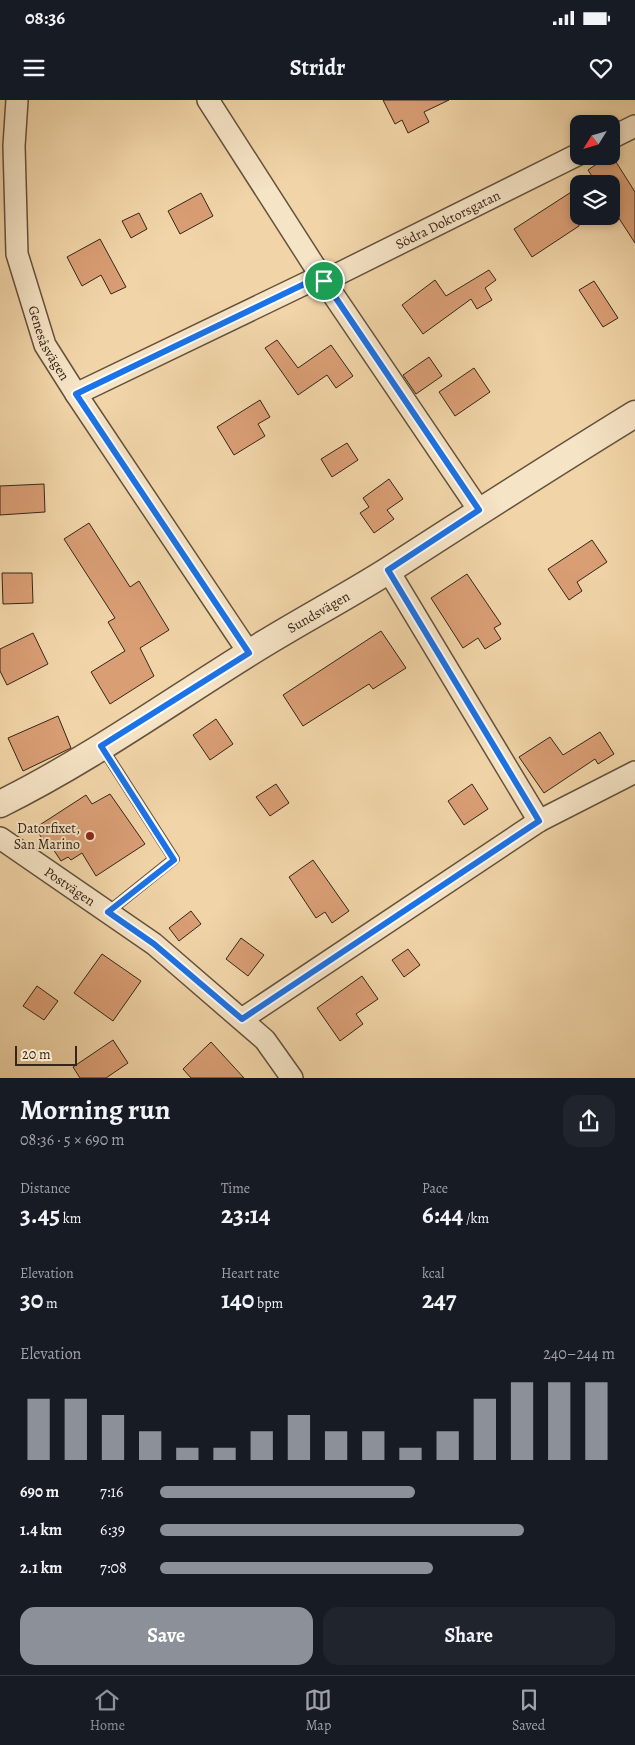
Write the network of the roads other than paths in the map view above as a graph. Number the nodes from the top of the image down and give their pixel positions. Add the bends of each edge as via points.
1 (208, 100) edge
2 (11, 107) edge
3 (635, 126) edge
4 (620, 134) edge
5 (570, 158) edge
6 (323, 278) junction
7 (76, 394) junction
8 (635, 414) edge
9 (479, 510) junction
10 (388, 570) junction
11 (249, 653) junction
12 (101, 746) junction
13 (635, 772) edge
14 (0, 804) edge
15 (539, 821) junction
16 (0, 838) edge
17 (108, 912) junction
18 (242, 1019) junction
19 (292, 1078) edge

1 - 6 street
2 - 7 street, Genesåsvägen via 18,254 45,344
3 - 4 street
5 - 6 street, Södra Doktorsgatan
6 - 7 street, Södra Doktorsgatan
6 - 9 street
7 - 11 street, Genesåsvägen
8 - 9 street, Sundsvägen
9 - 10 street, Sundsvägen
10 - 11 street, Sundsvägen
10 - 15 street
11 - 12 street, Sundsvägen
12 - 14 street, Sundsvägen via 33,788
12 - 17 lane via 174,860
13 - 15 street
15 - 18 street
16 - 17 street, Postvägen
17 - 18 street, Postvägen via 154,944
18 - 19 street, Postvägen via 265,1040

